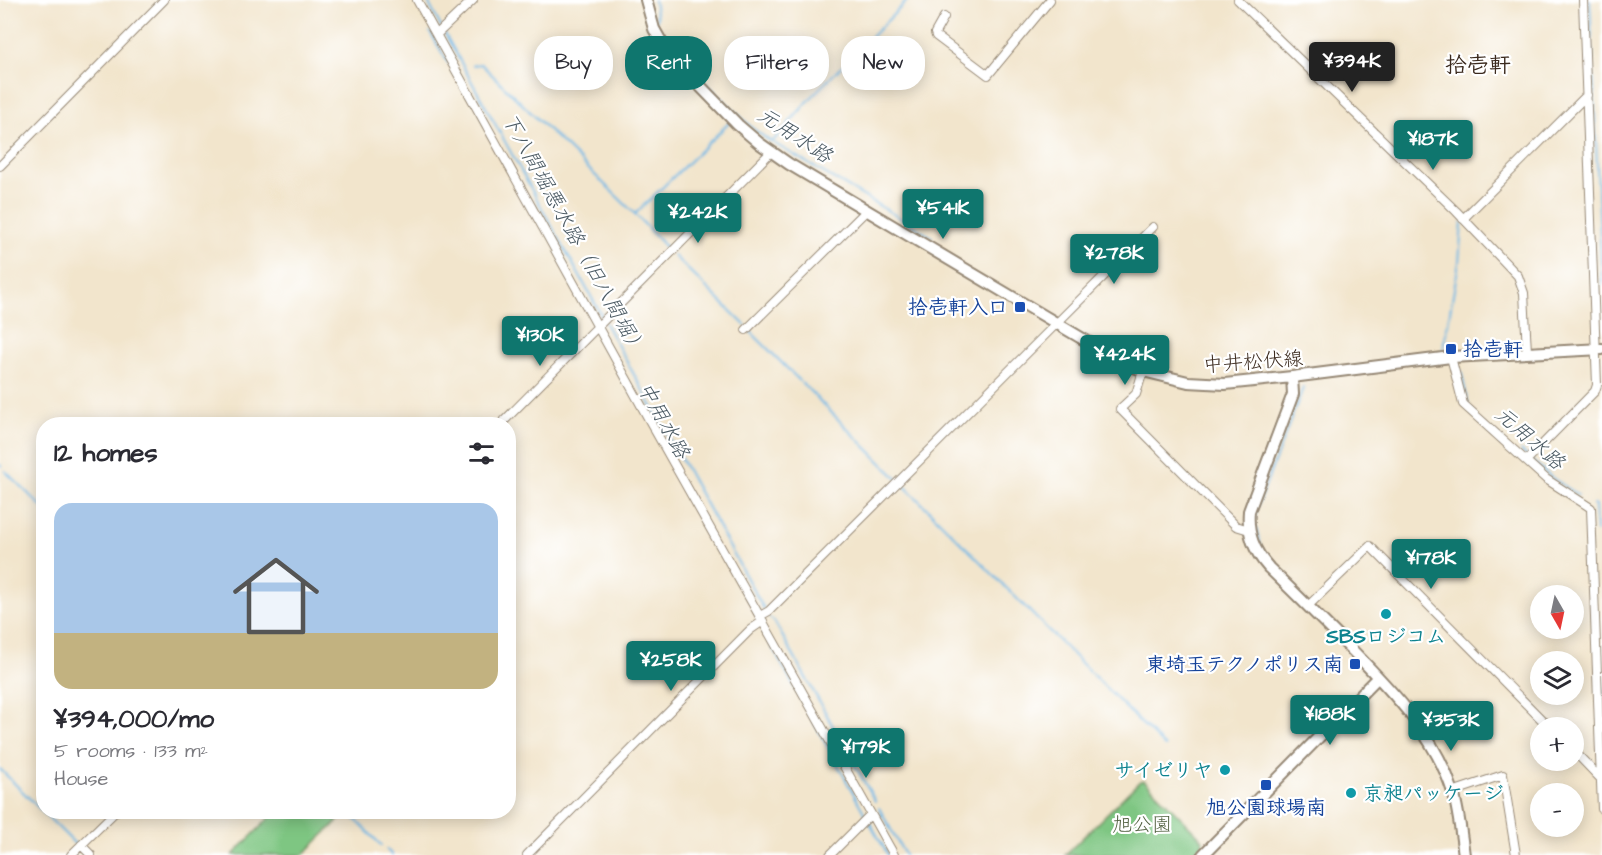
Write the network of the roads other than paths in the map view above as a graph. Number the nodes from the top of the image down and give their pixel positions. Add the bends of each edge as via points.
1 (164, 0) edge
2 (417, 0) edge
3 (472, 0) edge
4 (646, 0) edge
5 (1050, 0) edge
6 (1238, 0) edge
7 (1583, 0) edge
8 (944, 17) dead end
9 (437, 34) junction
10 (1587, 95) junction
11 (771, 152) junction
12 (0, 166) edge
13 (866, 211) junction
14 (1463, 219) junction
15 (1153, 227) dead end
16 (1056, 323) junction
17 (598, 327) junction
18 (746, 330) dead end
19 (1598, 349) edge
20 (1527, 352) junction
21 (1451, 357) junction
22 (1143, 371) junction
23 (1293, 377) junction
24 (508, 417) edge
25 (1526, 461) junction
26 (1249, 530) junction
27 (1308, 606) junction
28 (760, 620) junction
29 (1378, 677) junction
30 (1539, 717) edge
31 (1584, 761) edge
32 (1600, 778) junction
33 (1452, 792) junction
34 (1602, 809) edge
35 (871, 814) junction
36 (108, 819) edge
37 (81, 845) junction
38 (71, 855) edge
39 (91, 855) edge
40 (527, 855) edge
41 (830, 855) edge
42 (894, 855) edge
43 (1203, 855) edge
44 (1464, 855) edge
45 (1516, 855) edge

1 - 12 street
2 - 9 street
3 - 9 street
4 - 11 main road, 中井松伏線 via 654,28 668,52 738,125
5 - 8 street via 988,75 936,36
6 - 14 street via 1387,140
7 - 10 street
9 - 17 street
10 - 14 street
10 - 19 street
11 - 13 main road, 中井松伏線
11 - 17 street
13 - 16 main road, 中井松伏線
13 - 18 street
14 - 20 street via 1522,283
15 - 16 street
16 - 22 main road, 中井松伏線
16 - 28 street
17 - 24 street
17 - 28 street
19 - 20 main road, 中井松伏線
19 - 25 street via 1595,391
20 - 21 main road, 中井松伏線
21 - 23 main road, 中井松伏線
21 - 25 street via 1463,404
22 - 23 main road, 中井松伏線 via 1206,384
22 - 26 street via 1136,394 1120,409 1236,526
23 - 26 main road via 1293,394 1252,501
25 - 32 street via 1591,508
26 - 27 main road via 1262,560
27 - 29 main road
27 - 30 street via 1370,546
28 - 35 street
28 - 40 street
29 - 33 main road via 1420,726 1435,750
29 - 43 main road
31 - 32 street
32 - 34 street
33 - 44 main road
33 - 45 street via 1503,775
35 - 41 street
35 - 42 street
36 - 37 street
37 - 38 street
37 - 39 street

